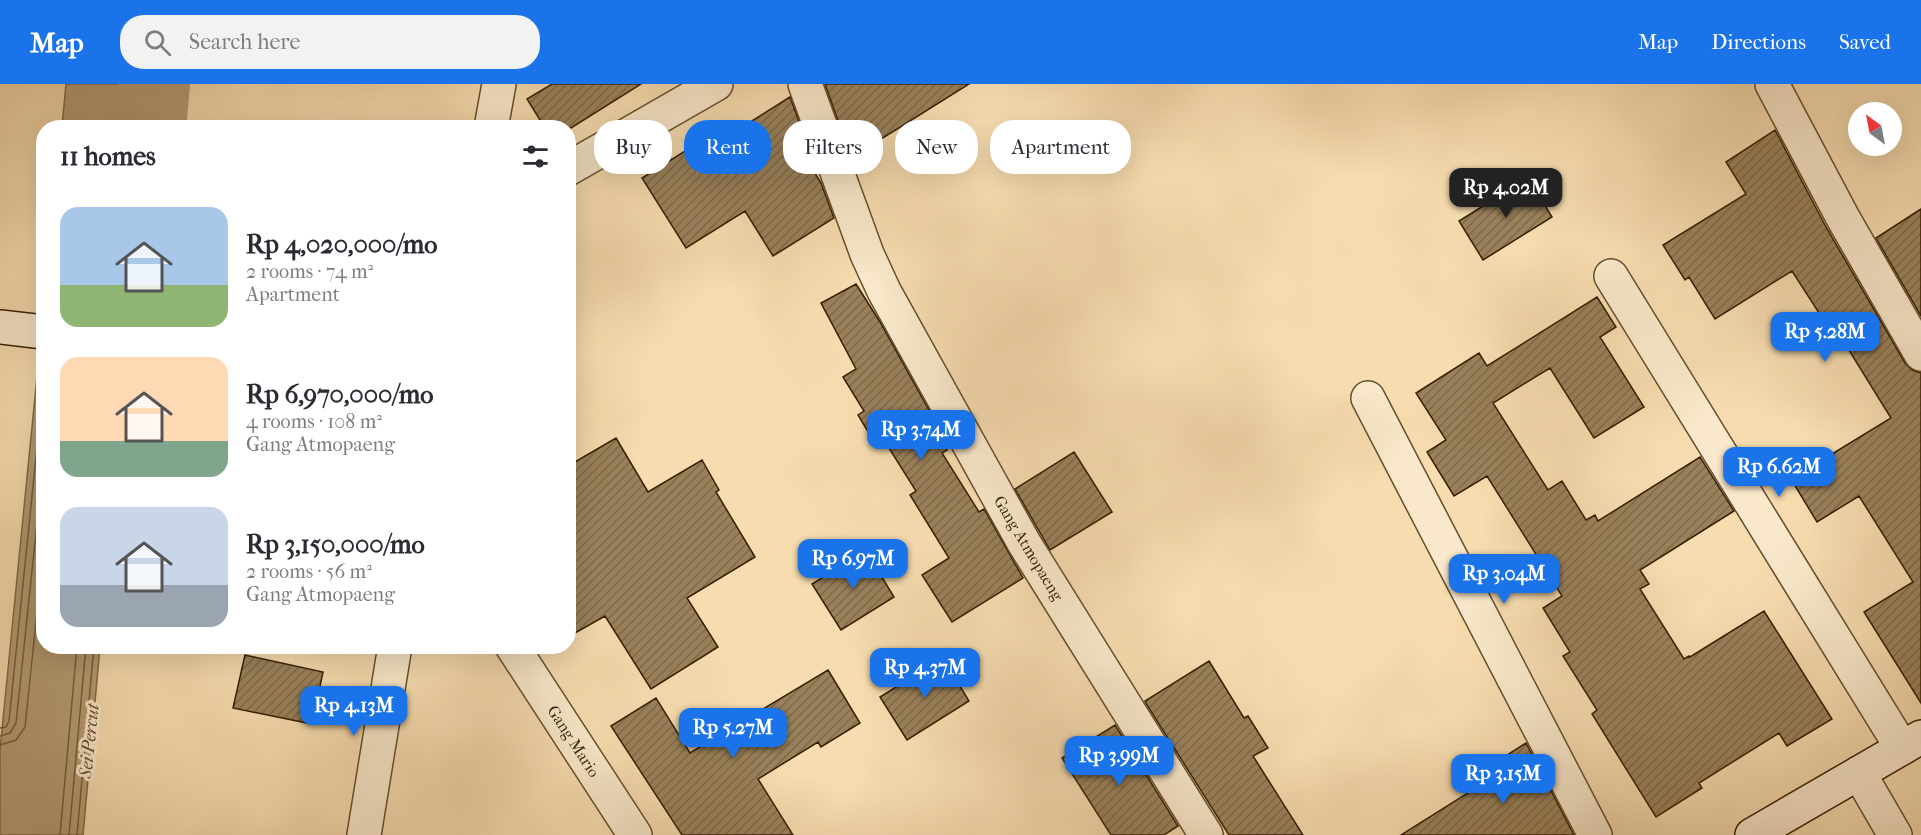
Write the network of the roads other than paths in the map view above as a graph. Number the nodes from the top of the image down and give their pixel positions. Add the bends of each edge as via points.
1 (500, 84) edge
2 (716, 84) edge
3 (805, 84) edge
4 (1772, 84) edge
5 (493, 120) edge
6 (576, 164) edge
7 (1611, 276) dead end
8 (0, 327) edge
9 (36, 331) edge
10 (1921, 354) edge
11 (1368, 398) dead end
12 (394, 654) edge
13 (517, 654) edge
14 (1912, 742) edge
15 (1859, 773) junction
16 (364, 835) edge
17 (635, 835) edge
18 (1206, 835) edge
19 (1595, 835) edge
20 (1752, 835) edge
21 (1895, 835) edge

1 - 5 street
2 - 6 street
3 - 18 street, Gang Atmopaeng via 884,291 1024,543
4 - 10 street
7 - 14 street
8 - 9 street
11 - 19 street
12 - 16 street
13 - 17 street, Gang Mario
14 - 15 street
15 - 20 street
15 - 21 street

